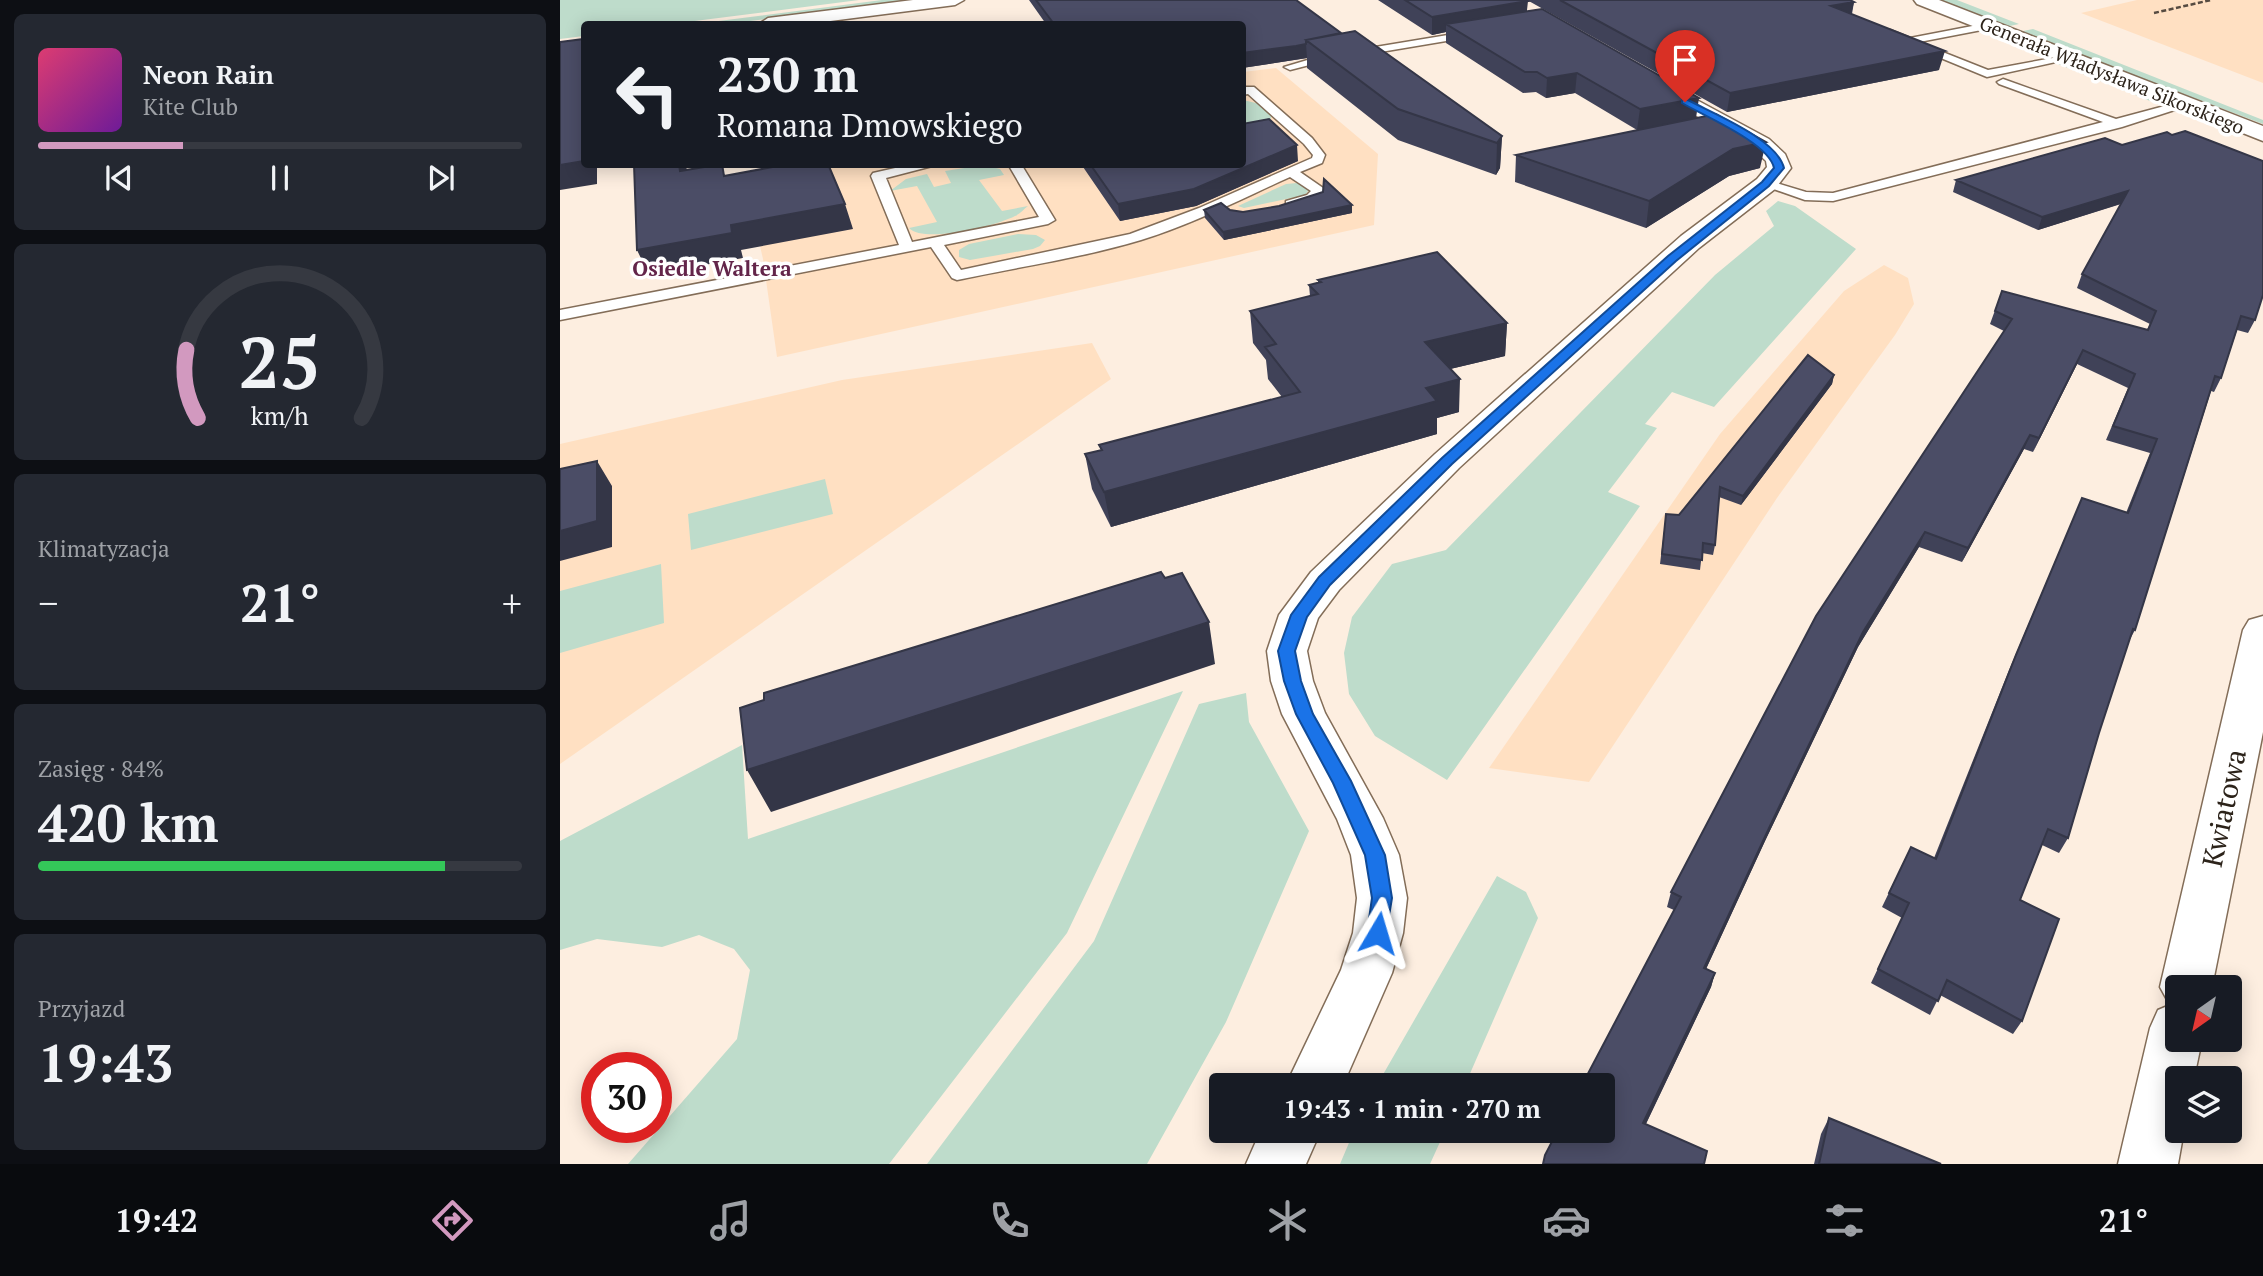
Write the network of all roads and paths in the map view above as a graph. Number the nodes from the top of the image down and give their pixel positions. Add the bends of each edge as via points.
1 (955, 0) edge
2 (1923, 0) edge
3 (1969, 0) edge
4 (805, 21) edge
5 (1988, 26) junction
6 (1481, 32) edge
7 (1890, 33) edge
8 (1940, 54) edge
9 (2069, 58) junction
10 (1290, 67) edge
11 (1634, 72) edge
12 (2003, 82) dead end
13 (1246, 90) edge
14 (2187, 104) junction
15 (2263, 113) edge
16 (2118, 124) junction
17 (2263, 134) edge
18 (915, 168) edge
19 (1016, 168) edge
20 (1290, 171) junction
21 (1766, 184) junction
22 (1224, 202) junction
23 (1280, 206) edge
24 (1237, 213) edge
25 (1059, 236) junction
26 (935, 242) junction
27 (907, 247) junction
28 (560, 314) edge
29 (2263, 630) edge
30 (2189, 975) edge
31 (2172, 1052) edge
32 (1320, 1073) edge
33 (1286, 1143) edge
34 (1276, 1164) edge
35 (2148, 1164) edge

1 - 4 street
2 - 5 street, Generała Władysława Sikorskiego
3 - 15 street, Generała Władysława Sikorskiego
5 - 7 lane via 1909,41
5 - 9 street, Generała Władysława Sikorskiego
6 - 10 lane
8 - 9 lane via 1987,74
9 - 14 street, Generała Władysława Sikorskiego
11 - 21 street via 1770,151 1779,168
12 - 16 lane
13 - 20 lane via 1250,89 1284,125 1316,149 1317,160
14 - 16 lane
14 - 17 street, Generała Władysława Sikorskiego
16 - 21 lane via 1833,197 1805,196
18 - 27 lane via 878,176
19 - 25 lane
20 - 22 lane
20 - 23 lane via 1319,190 1305,200
21 - 32 street via 1681,250 1447,461 1325,581 1299,615 1287,651 1292,681 1304,714 1360,818 1375,855 1382,898 1366,973
22 - 24 lane
22 - 25 lane via 1134,237
25 - 26 lane
25 - 26 lane via 957,275
26 - 27 lane
27 - 28 lane
29 - 30 street, Kwiatowa
31 - 35 street
33 - 34 street

